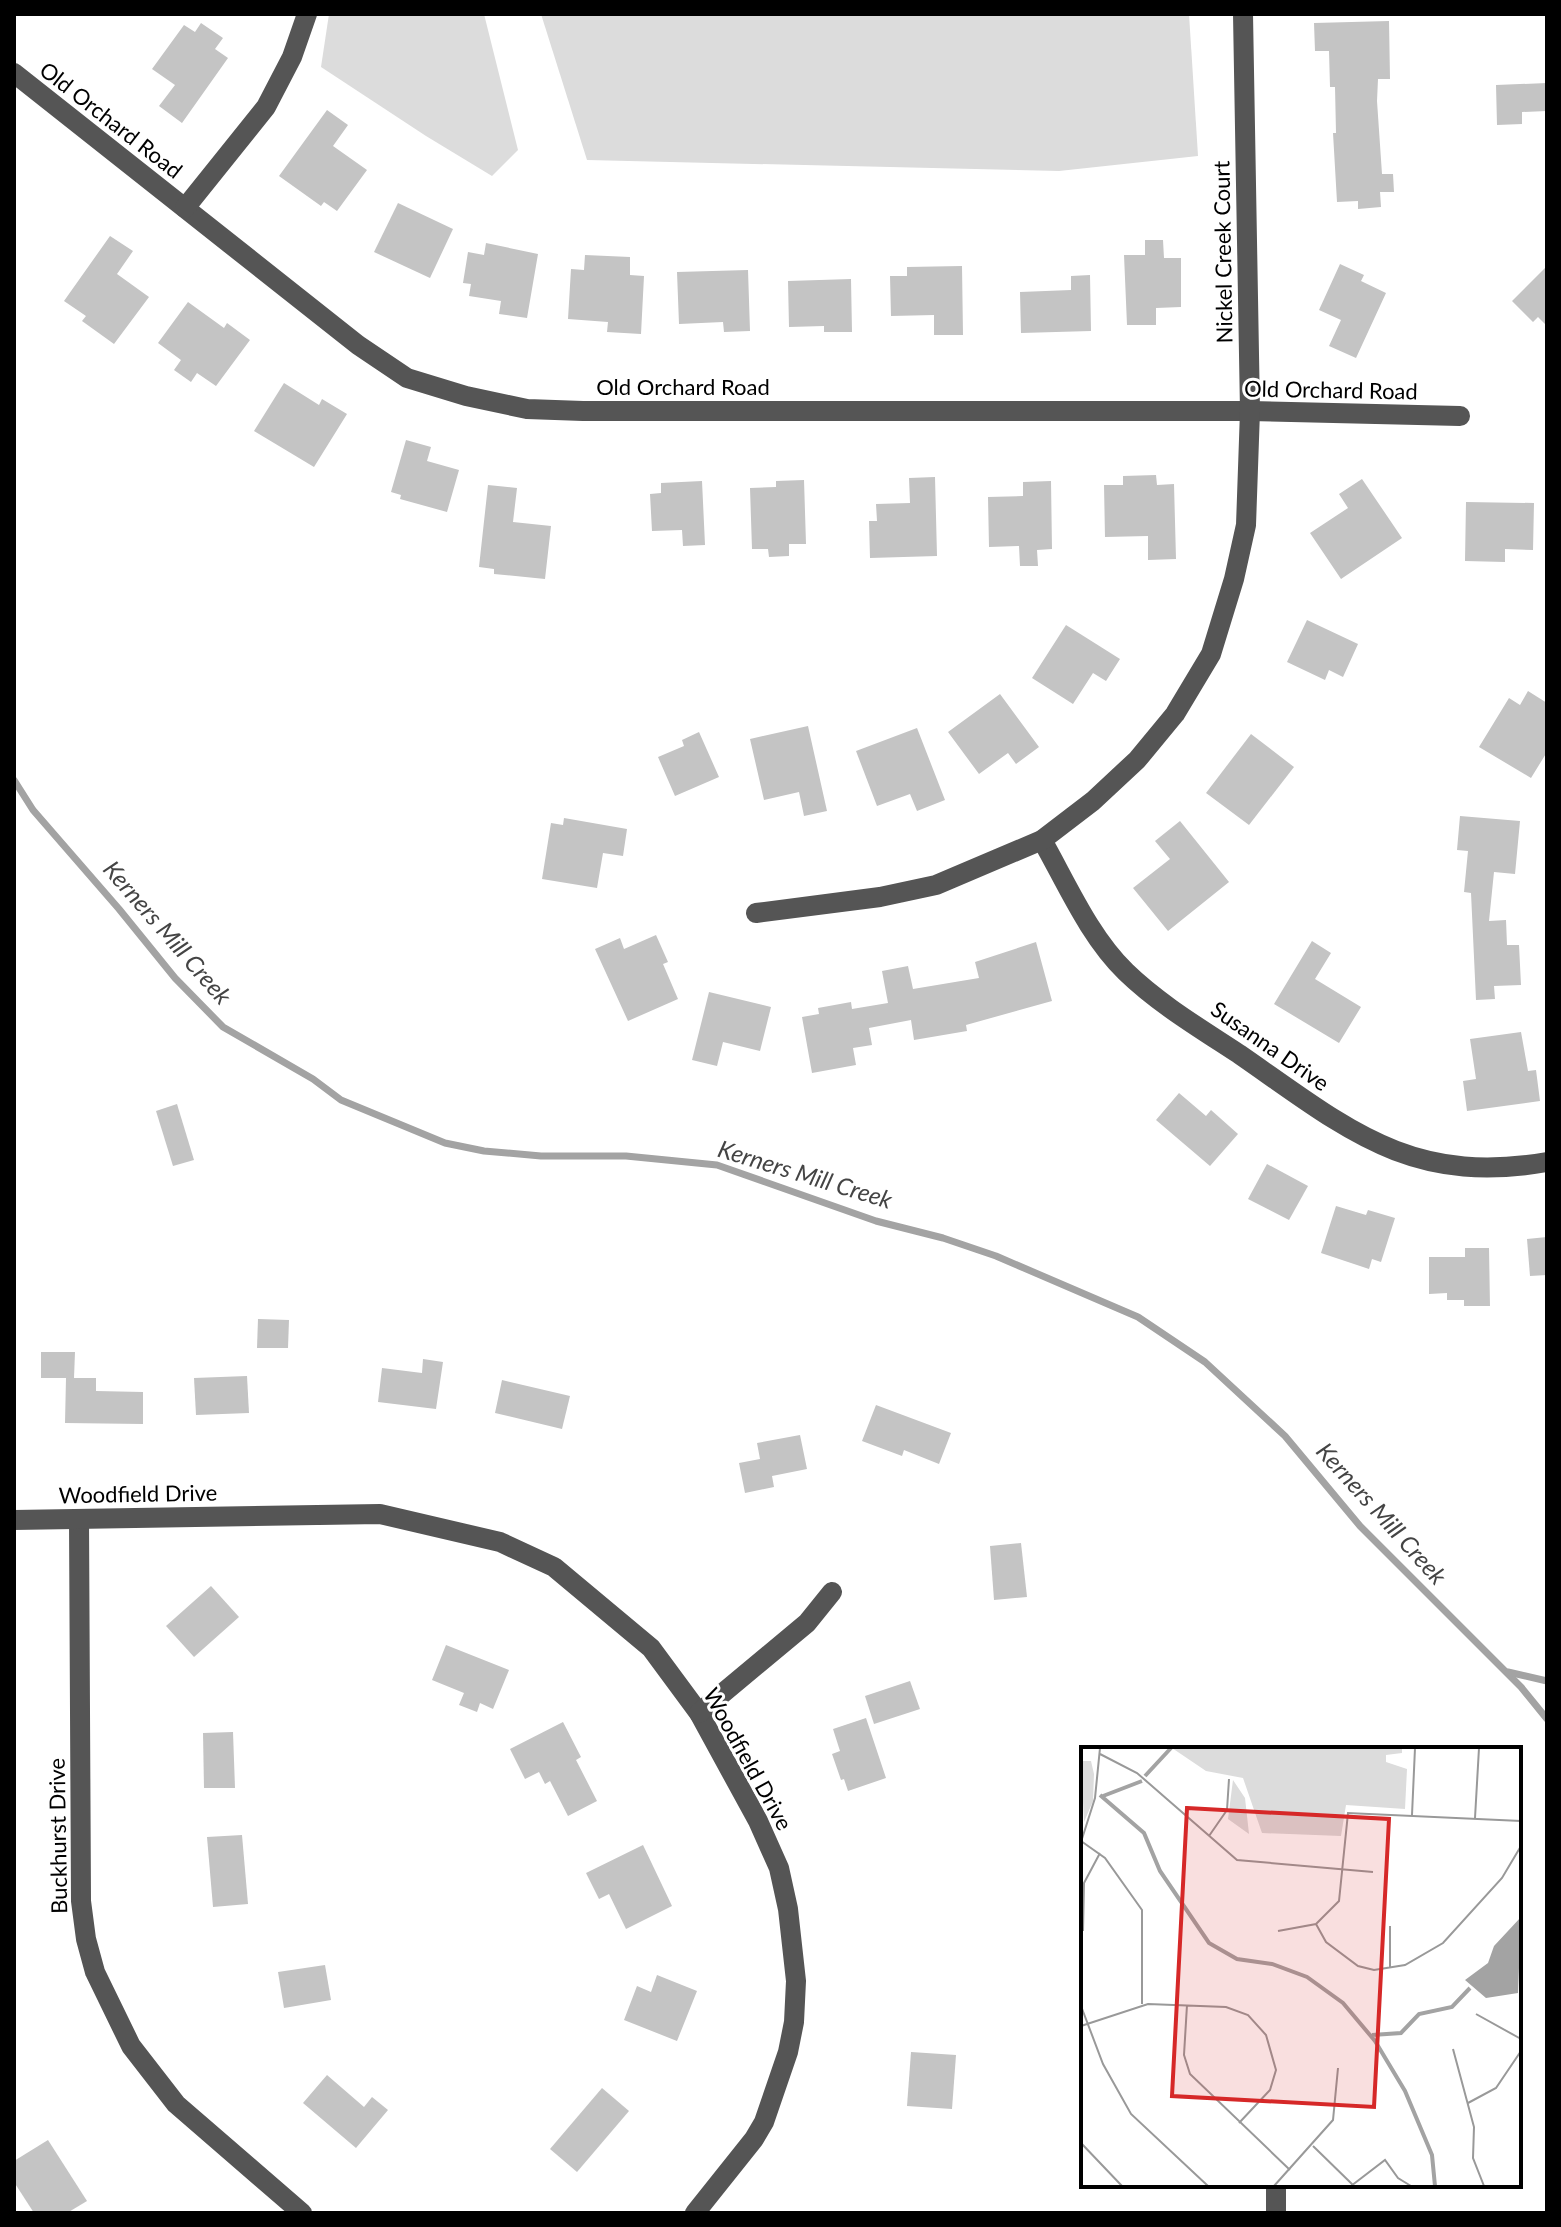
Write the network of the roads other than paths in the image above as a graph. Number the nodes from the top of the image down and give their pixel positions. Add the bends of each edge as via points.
1 (307, 14) edge
2 (1243, 14) edge
3 (14, 73) edge
4 (185, 208) junction
5 (1250, 411) junction
6 (1460, 416) dead end
7 (1042, 840) junction
8 (756, 913) dead end
9 (1547, 1162) edge
10 (79, 1519) junction
11 (14, 1520) edge
12 (832, 1592) dead end
13 (699, 1713) junction
14 (1276, 2187) edge
15 (302, 2213) edge
16 (695, 2213) edge
17 (1276, 2213) edge

1 - 4 street via 266,107
2 - 5 street, Nickel Creek Court
3 - 4 street, Old Orchard Road
4 - 5 street, Old Orchard Road via 407,378 527,409
5 - 6 street, Old Orchard Road
5 - 7 street, Nickel Creek Court via 1246,525 1211,654 1175,714 1137,760
7 - 8 street, Nickel Creek Court via 936,885
7 - 9 street, Susanna Drive via 1096,936 1126,972 1348,1130 1420,1160 1463,1168 1507,1169
10 - 11 street, Woodfield Drive
10 - 13 street, Woodfield Drive via 380,1514 500,1542 554,1567 651,1648
10 - 15 street, Buckhurst Drive via 81,1901 95,1972 131,2046 176,2104
12 - 13 street via 807,1623
13 - 16 street, Woodfield Drive via 779,1868 796,1981 788,2052 764,2122
14 - 17 street

